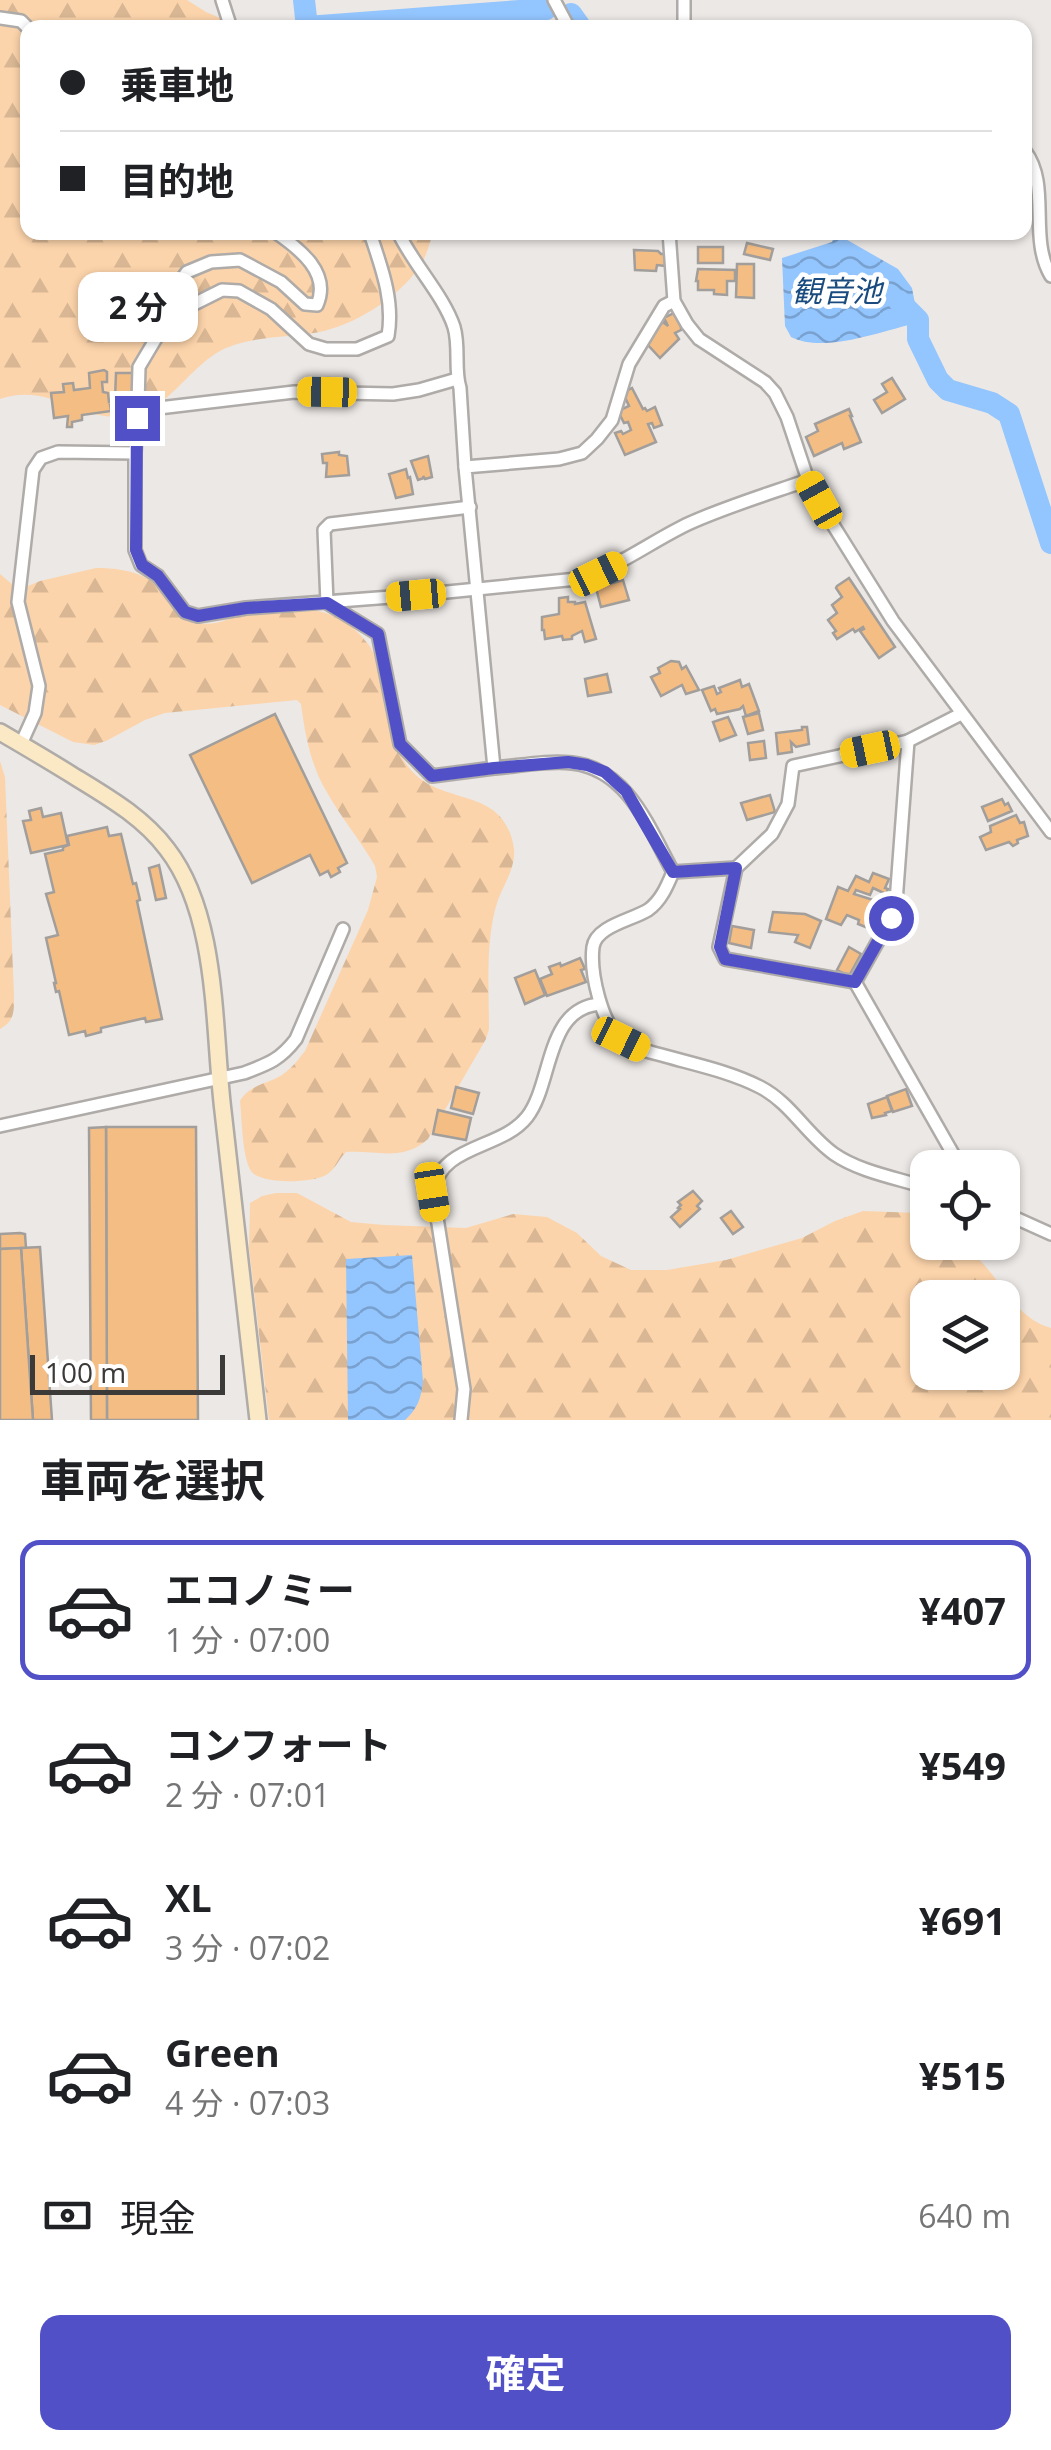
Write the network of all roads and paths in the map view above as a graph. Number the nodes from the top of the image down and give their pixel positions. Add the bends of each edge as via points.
1 (1032, 163) edge
2 (285, 240) edge
3 (371, 240) edge
4 (402, 240) edge
5 (669, 240) edge
6 (1051, 276) edge
7 (674, 302) junction
8 (174, 308) junction
9 (457, 379) junction
10 (142, 410) junction
11 (135, 453) junction
12 (466, 467) junction
13 (808, 480) junction
14 (470, 507) junction
15 (478, 589) junction
16 (327, 603) junction
17 (962, 714) junction
18 (0, 732) edge
19 (908, 741) junction
20 (21, 744) junction
21 (494, 768) junction
22 (1051, 832) edge
23 (736, 868) junction
24 (673, 872) junction
25 (343, 929) dead end
26 (855, 982) junction
27 (600, 1004) junction
28 (219, 1078) junction
29 (0, 1126) edge
30 (950, 1150) edge
31 (910, 1182) edge
32 (1020, 1220) edge
33 (1051, 1234) edge
34 (258, 1420) edge
35 (461, 1420) edge

1 - 6 street via 1042,259
2 - 8 street via 321,280 317,306 240,260 187,272 176,287
3 - 8 street via 392,314 388,336 358,349 308,344 271,309 239,291 222,290
4 - 9 street via 455,329
5 - 7 street
7 - 12 street via 664,306 629,364 612,420 582,453
7 - 13 street via 699,340 775,393
8 - 10 street via 138,367
9 - 10 street via 393,394 294,392
9 - 12 street
10 - 11 street
11 - 16 street via 136,550 185,612
11 - 20 street via 58,452 41,458 33,470 18,602 38,686
12 - 14 street
13 - 15 street via 686,524 598,574
13 - 17 street via 893,621
14 - 15 street
14 - 16 street via 330,524 324,530
15 - 16 street
15 - 21 street
16 - 21 street via 378,634 400,744 432,776
17 - 19 street
17 - 22 street
18 - 20 street
19 - 23 street via 794,766 788,804 772,834
19 - 26 street via 896,902
20 - 28 street via 127,810 184,876 204,934
21 - 24 street via 568,762 605,772 626,791
23 - 24 street
23 - 26 street via 720,947 725,959
24 - 27 street via 651,908 599,934 594,944
25 - 28 street via 285,1054
26 - 30 street
27 - 31 street via 621,1039 764,1088 837,1156
27 - 35 street via 586,1005 566,1021 528,1116 440,1168 434,1182 464,1388
28 - 29 street
28 - 34 street
32 - 33 street

